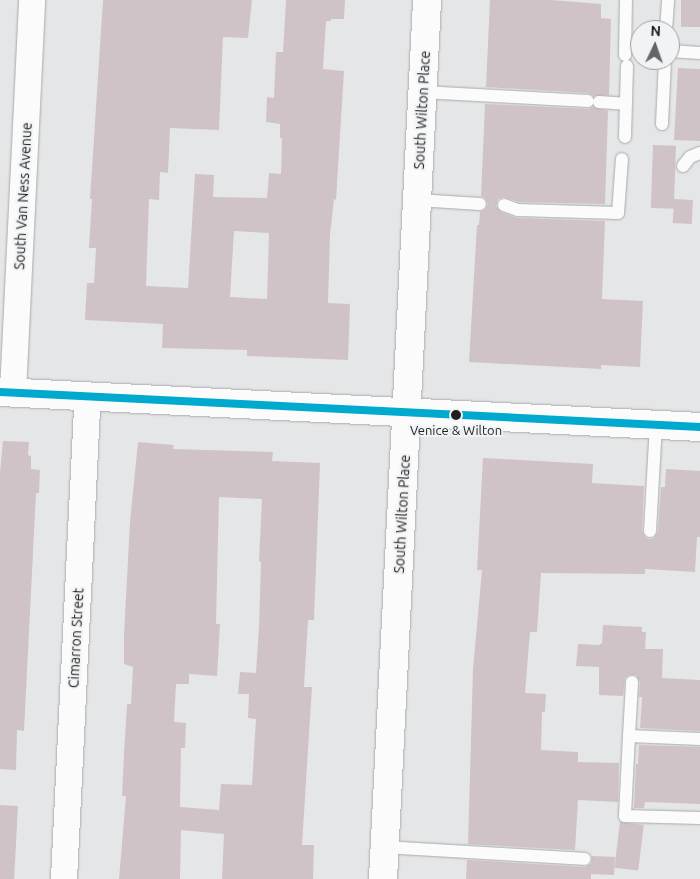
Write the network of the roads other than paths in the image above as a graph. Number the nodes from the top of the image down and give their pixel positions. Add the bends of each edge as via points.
1 (32, 0) edge
2 (427, 0) edge
3 (626, 0) edge
4 (668, 0) edge
5 (667, 20) edge
6 (680, 52) edge
7 (700, 53) edge
8 (665, 70) edge
9 (422, 92) junction
10 (626, 104) junction
11 (662, 124) dead end
12 (625, 137) dead end
13 (700, 154) edge
14 (622, 158) dead end
15 (683, 166) dead end
16 (418, 200) junction
17 (480, 204) dead end
18 (504, 205) dead end
19 (7, 392) edge
20 (88, 396) junction
21 (407, 412) junction
22 (656, 425) junction
23 (700, 427) edge
24 (650, 531) dead end
25 (632, 682) dead end
26 (629, 736) junction
27 (700, 738) edge
28 (700, 818) edge
29 (385, 847) junction
30 (585, 859) dead end
31 (64, 879) edge
32 (383, 879) edge

1 - 19 street, South Van Ness Avenue
2 - 9 street, South Wilton Place
3 - 10 lane
4 - 5 lane
6 - 7 lane
8 - 11 lane
9 - 10 lane
9 - 16 street, South Wilton Place
10 - 12 lane
13 - 15 lane via 690,157
14 - 18 lane via 618,213 518,210
16 - 17 lane
16 - 21 street, South Wilton Place
19 - 20 street
20 - 21 street
20 - 31 street, Cimarron Street
21 - 22 street
21 - 29 street, South Wilton Place
22 - 23 street
22 - 24 lane
25 - 26 lane
26 - 27 lane
26 - 28 lane via 626,816
29 - 30 lane
29 - 32 street, South Wilton Place

